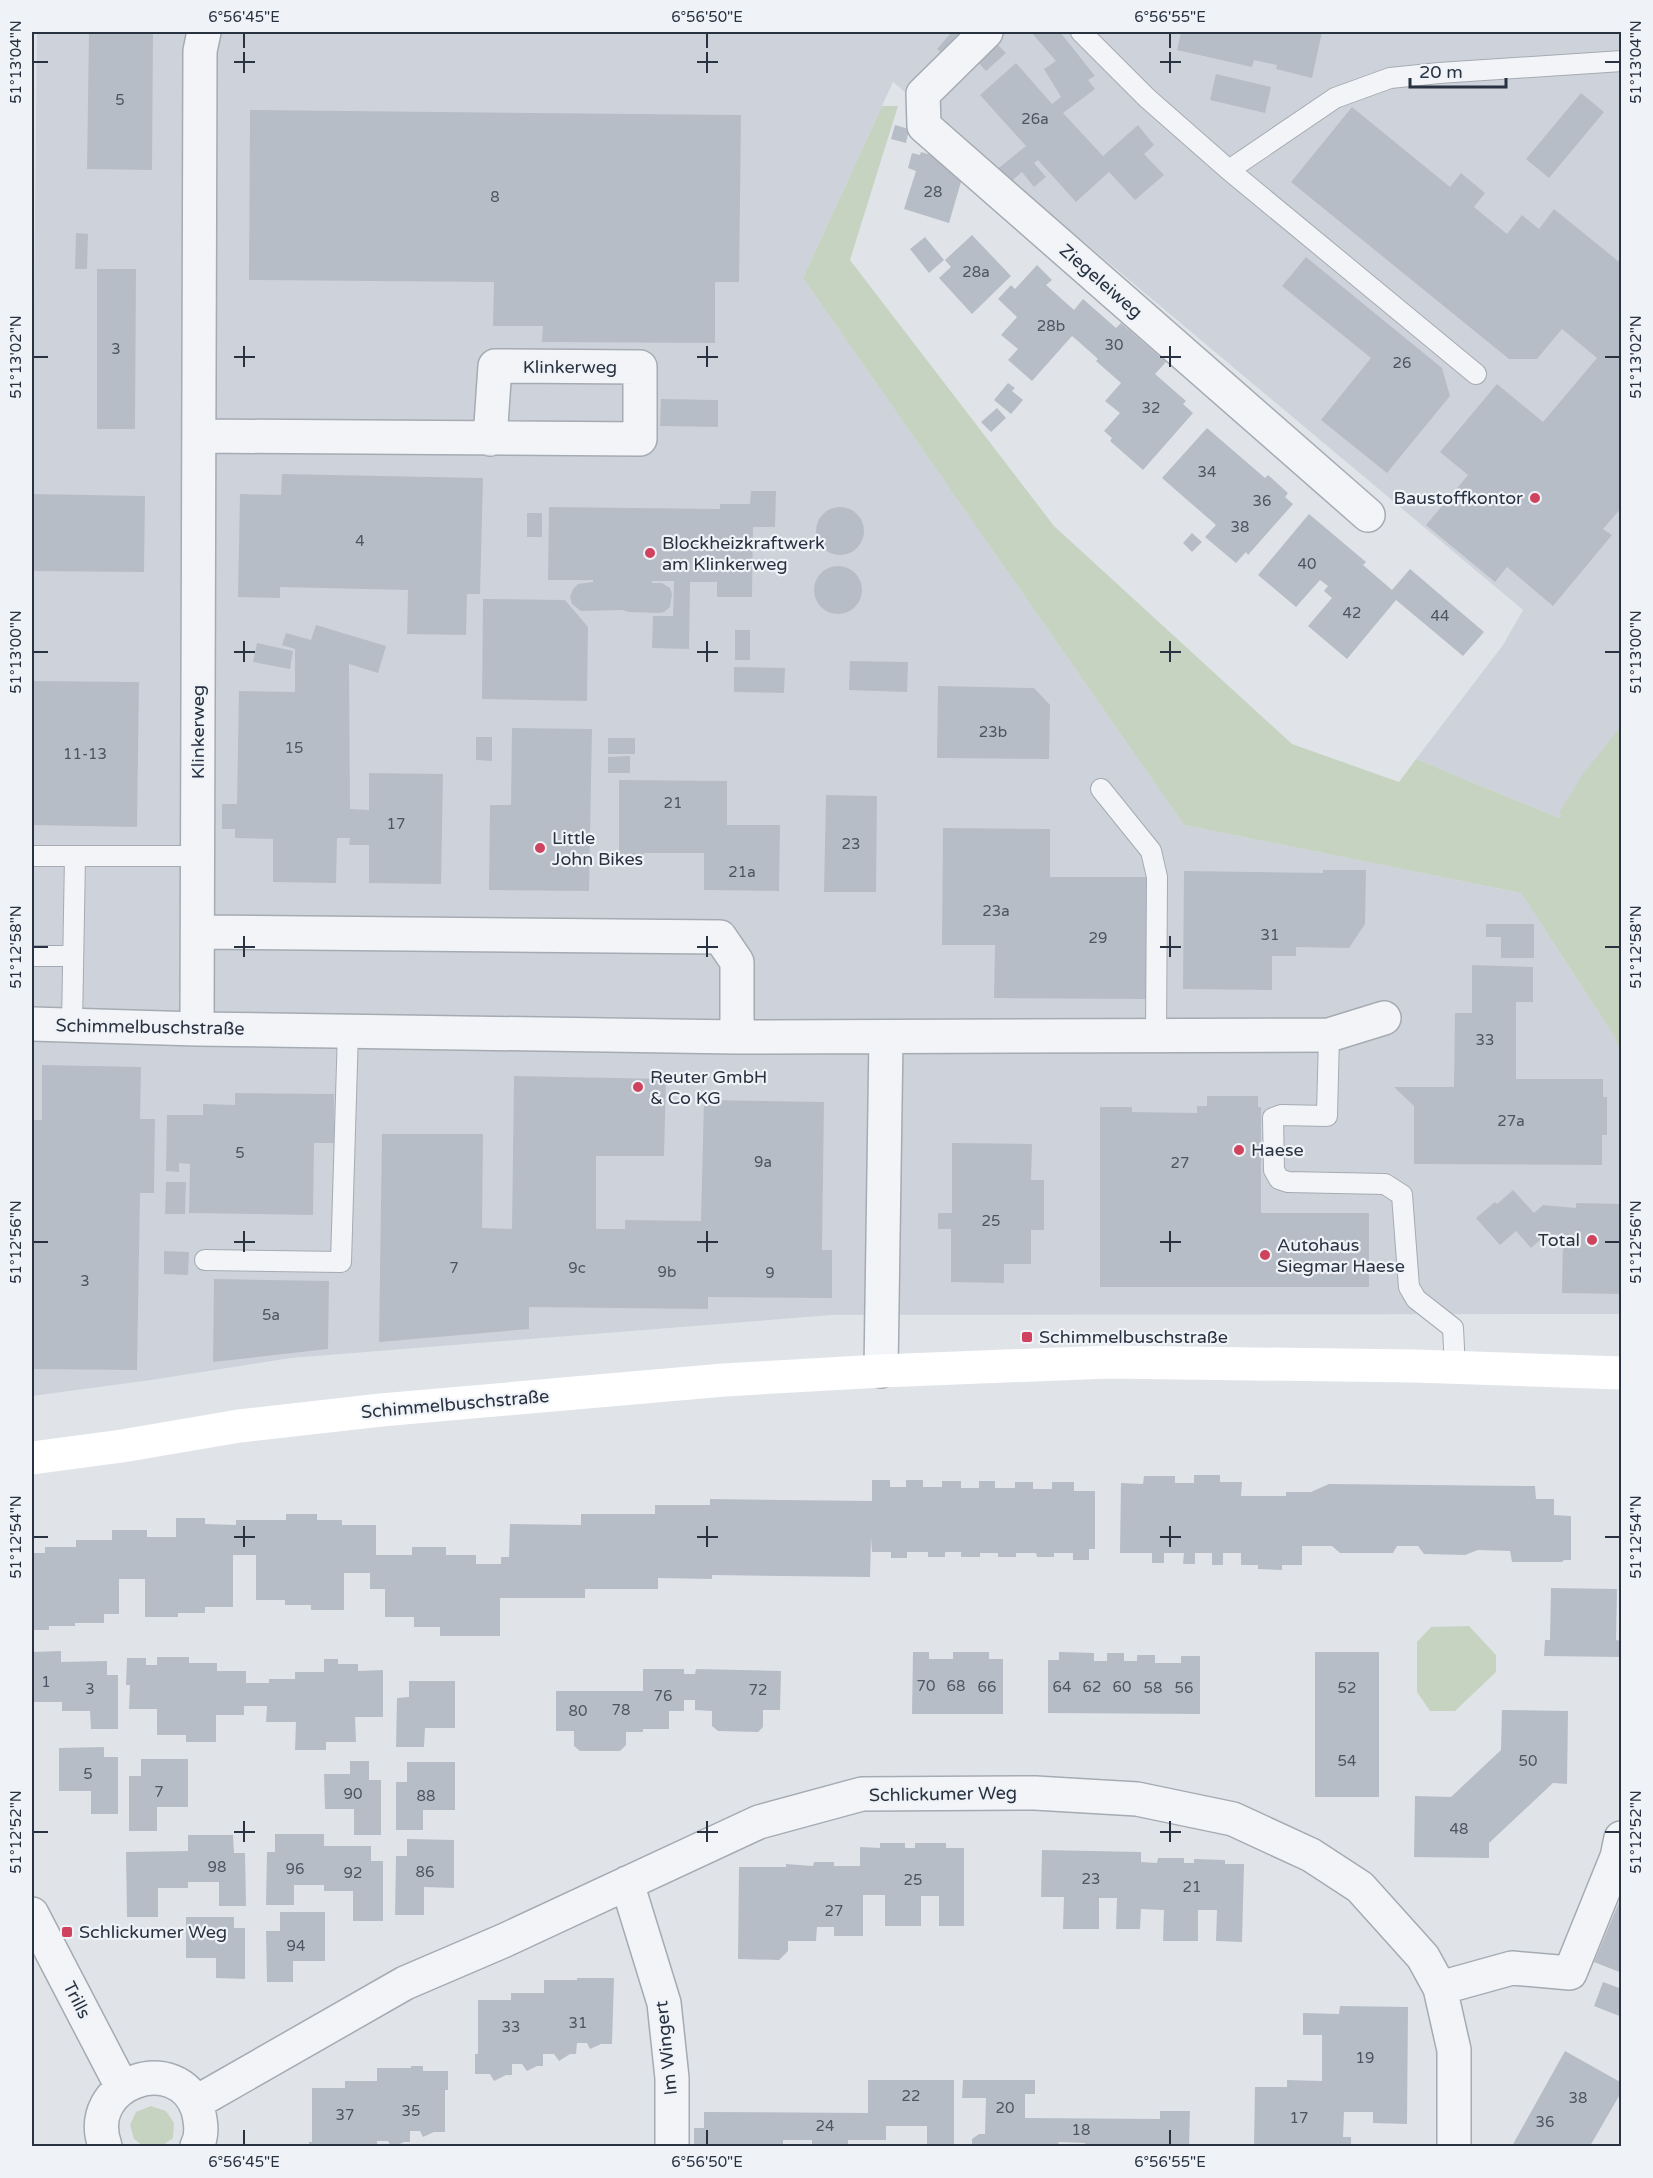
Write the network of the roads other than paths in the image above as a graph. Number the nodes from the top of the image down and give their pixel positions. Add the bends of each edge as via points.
1 (204, 32) edge
2 (986, 32) edge
3 (1081, 32) edge
4 (1622, 61) edge
5 (1229, 170) junction
6 (1476, 374) dead end
7 (199, 436) junction
8 (490, 439) junction
9 (1368, 515) dead end
10 (1101, 789) dead end
11 (32, 856) edge
12 (197, 856) junction
13 (75, 857) junction
14 (198, 932) junction
15 (32, 956) edge
16 (73, 956) junction
17 (1384, 1017) dead end
18 (32, 1024) edge
19 (72, 1025) junction
20 (197, 1029) junction
21 (348, 1031) junction
22 (1329, 1035) junction
23 (1156, 1036) junction
24 (737, 1037) junction
25 (886, 1038) junction
26 (205, 1260) dead end
27 (1455, 1368) junction
28 (881, 1371) junction
29 (1622, 1373) edge
30 (32, 1458) edge
31 (1621, 1838) edge
32 (627, 1883) junction
33 (32, 1914) edge
34 (1440, 1988) junction
35 (122, 2087) junction
36 (195, 2103) junction
37 (105, 2146) edge
38 (197, 2146) edge
39 (672, 2146) edge
40 (1454, 2146) edge

1 - 7 street, Klinkerweg via 200,51
2 - 9 street, Ziegeleiweg via 923,94 924,126
3 - 5 lane via 1147,98
4 - 5 lane via 1390,78 1335,98
5 - 6 lane
7 - 8 street, Klinkerweg
7 - 12 street, Klinkerweg
8 - 8 street, Klinkerweg via 640,439 640,367 495,366
10 - 23 lane via 1151,851 1157,877
11 - 13 lane
12 - 13 lane
12 - 14 street, Klinkerweg
13 - 16 lane
14 - 20 street, Klinkerweg
14 - 24 street via 720,937 737,962
15 - 16 lane
16 - 19 lane
17 - 22 street, Schimmelbuschstraße
18 - 19 street, Schimmelbuschstraße
19 - 20 street, Schimmelbuschstraße
20 - 21 street, Schimmelbuschstraße
21 - 24 street, Schimmelbuschstraße
21 - 26 lane via 341,1262
22 - 23 street, Schimmelbuschstraße
22 - 27 lane via 1327,1116 1273,1118 1274,1170 1279,1179 1288,1182 1385,1184 1402,1195 1409,1287 1416,1299 1453,1328
23 - 25 street, Schimmelbuschstraße
24 - 25 street, Schimmelbuschstraße
25 - 28 street
27 - 28 main road, Schimmelbuschstraße via 1108,1362
27 - 29 main road, Schimmelbuschstraße
28 - 30 main road, Schimmelbuschstraße via 724,1380 381,1410 239,1426
31 - 34 street via 1570,1973 1512,1968
32 - 34 street, Schlickumer Weg via 759,1822 862,1794 1035,1793 1137,1799 1233,1819 1311,1855 1360,1887 1423,1957
32 - 36 street, Schlickumer Weg via 405,1983
32 - 39 street, Im Wingert via 664,2003 672,2078
33 - 35 street, Trills
34 - 40 street, Schlickumer Weg via 1454,2050
35 - 36 street via 142,2079 162,2079 181,2087
35 - 37 street via 102,2117
36 - 38 street via 201,2122

